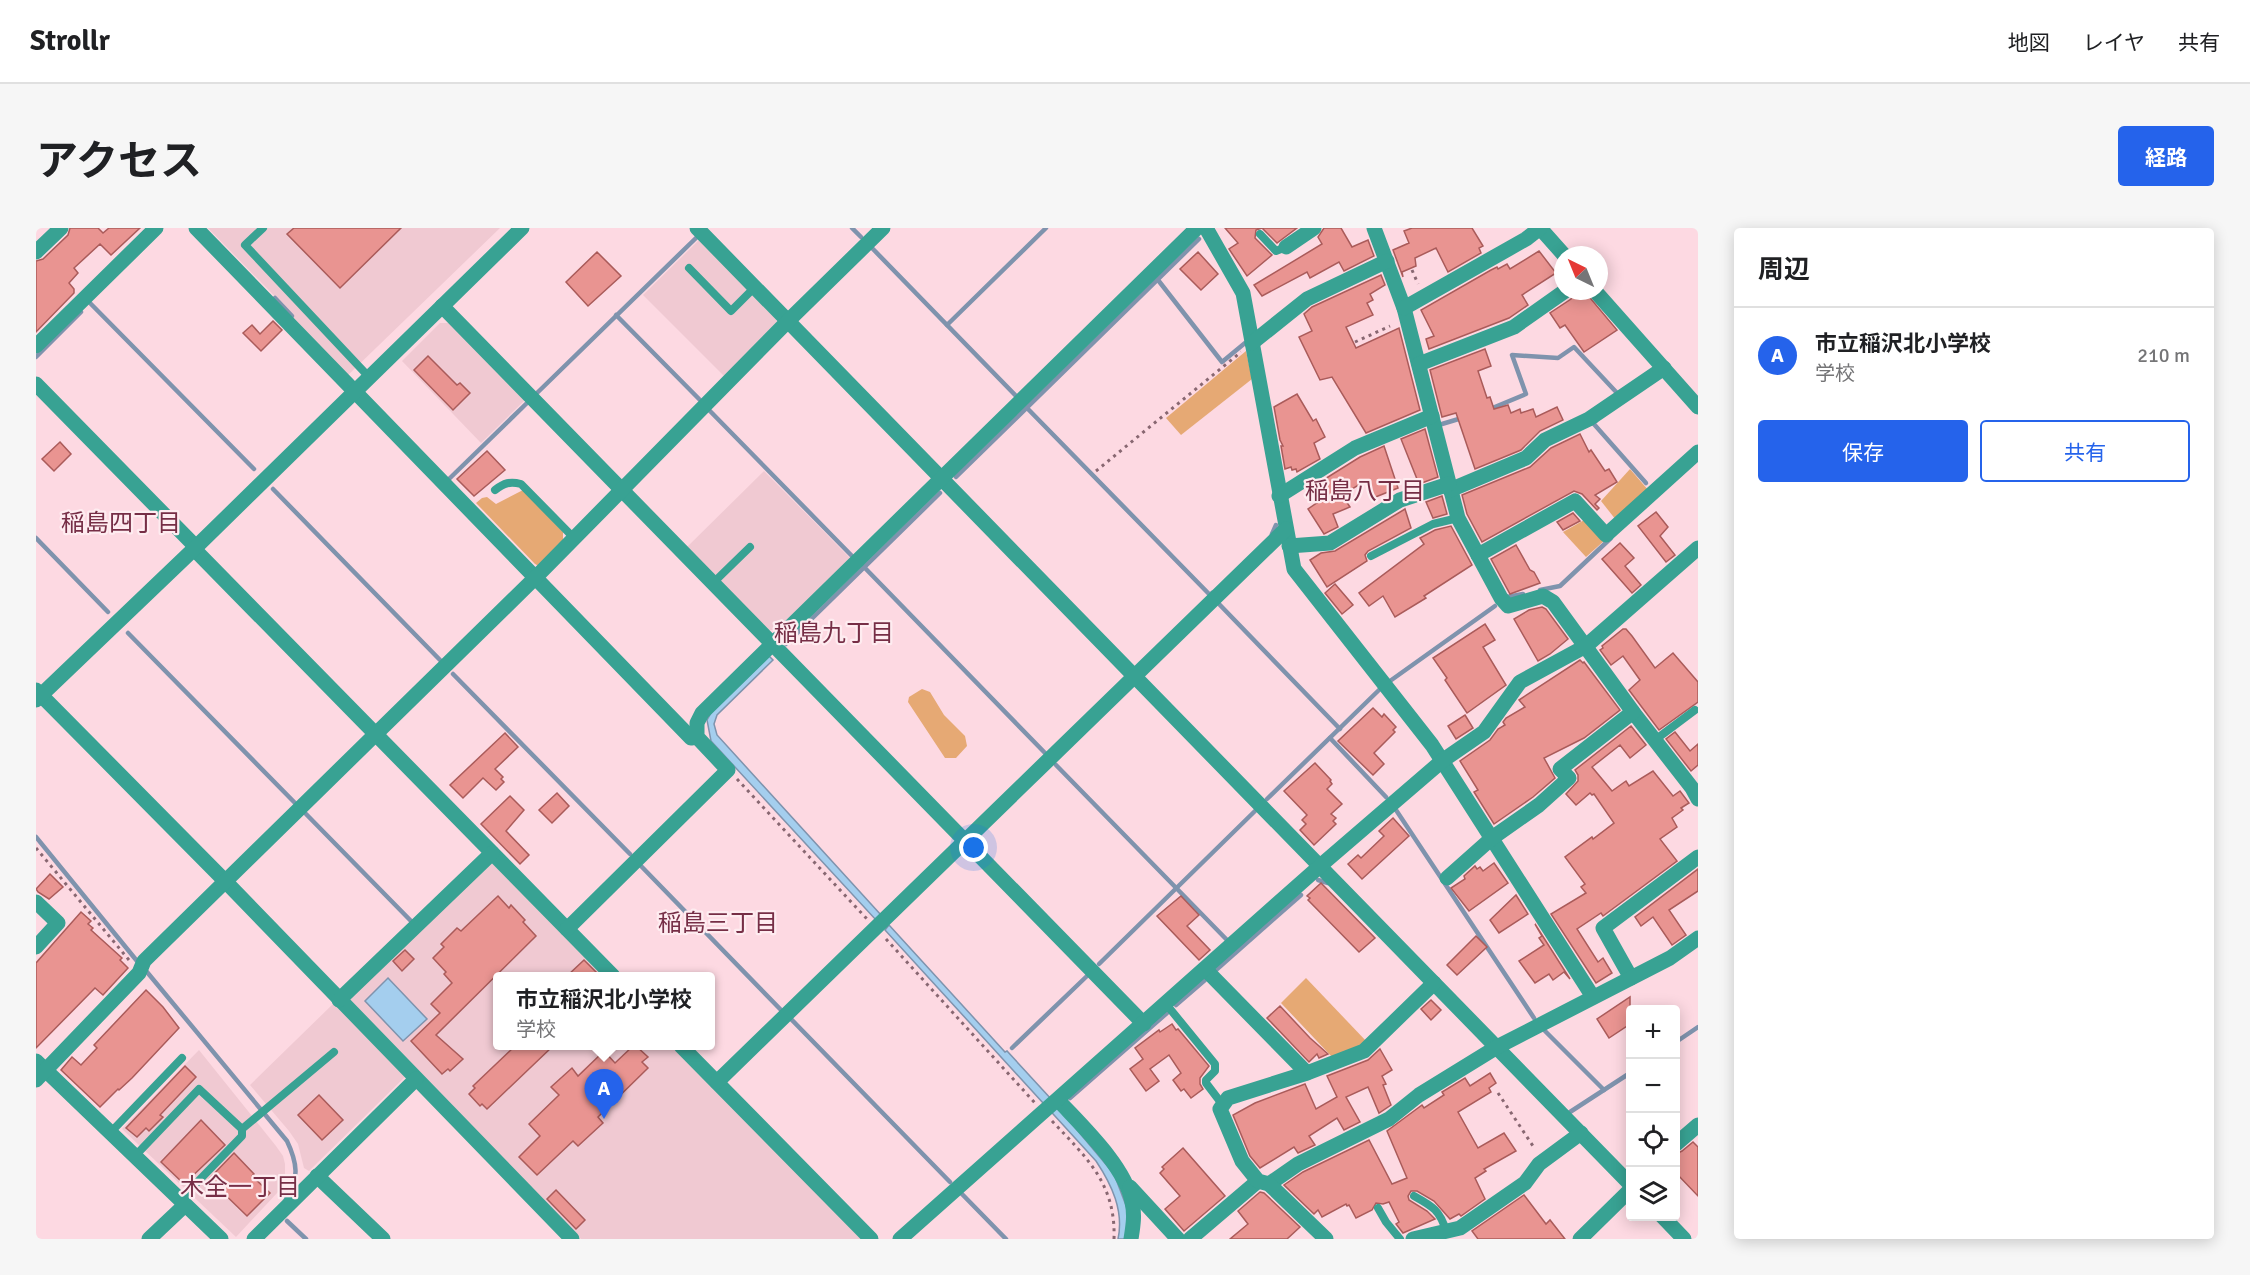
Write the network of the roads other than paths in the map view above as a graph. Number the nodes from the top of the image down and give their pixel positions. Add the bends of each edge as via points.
1 (61, 228) edge
2 (156, 228) edge
3 (196, 228) edge
4 (263, 228) edge
5 (522, 228) edge
6 (697, 228) edge
7 (883, 228) edge
8 (1197, 228) edge
9 (1206, 228) edge
10 (1314, 228) edge
11 (1374, 228) edge
12 (1540, 228) edge
13 (1260, 234) dead end
14 (1556, 246) edge
15 (1286, 247) joint
16 (36, 252) edge
17 (1387, 261) junction
18 (689, 268) dead end
19 (755, 287) junction
20 (1554, 299) edge
21 (1603, 300) edge
22 (442, 306) junction
23 (1404, 308) junction
24 (788, 321) junction
25 (1252, 343) junction
26 (36, 346) edge
27 (1419, 364) junction
28 (1664, 368) junction
29 (369, 377) junction
30 (36, 384) edge
31 (355, 392) junction
32 (1698, 407) edge
33 (1432, 416) junction
34 (1698, 452) edge
35 (941, 478) junction
36 (1450, 487) junction
37 (495, 490) dead end
38 (621, 491) junction
39 (1279, 496) junction
40 (1458, 518) junction
41 (1286, 529) junction
42 (574, 538) junction
43 (1288, 546) junction
44 (750, 547) dead end
45 (195, 548) junction
46 (1698, 548) edge
47 (1478, 555) junction
48 (1371, 556) dead end
49 (536, 577) junction
50 (713, 584) junction
51 (773, 643) junction
52 (1586, 646) junction
53 (1134, 676) junction
54 (38, 695) edge
55 (1695, 710) dead end
56 (1633, 712) junction
57 (376, 734) junction
58 (697, 737) junction
59 (1655, 740) junction
60 (1442, 761) junction
61 (1696, 790) edge
62 (1492, 838) junction
63 (965, 840) junction
64 (492, 853) junction
65 (1698, 856) edge
66 (1320, 866) junction
67 (1447, 878) dead end
68 (225, 881) junction
69 (36, 902) edge
70 (567, 929) junction
71 (1698, 938) edge
72 (36, 947) edge
73 (1205, 969) junction
74 (609, 972) edge
75 (1631, 978) junction
76 (1434, 983) junction
77 (1593, 997) junction
78 (339, 1000) junction
79 (1166, 1004) junction
80 (1144, 1024) junction
81 (1497, 1047) junction
82 (685, 1050) edge
83 (334, 1052) dead end
84 (182, 1058) dead end
85 (39, 1071) edge
86 (1307, 1073) junction
87 (416, 1079) junction
88 (717, 1082) junction
89 (1222, 1104) junction
90 (1051, 1106) junction
91 (1698, 1125) edge
92 (242, 1129) junction
93 (110, 1132) junction
94 (1581, 1133) junction
95 (1680, 1141) edge
96 (135, 1156) junction
97 (317, 1176) junction
98 (1120, 1176) junction
99 (1626, 1180) edge
100 (1263, 1183) junction
101 (1626, 1194) edge
102 (1414, 1196) dead end
103 (183, 1202) junction
104 (1378, 1208) dead end
105 (1667, 1221) edge
106 (1458, 1233) edge
107 (565, 1237) edge
108 (1320, 1237) edge
109 (149, 1239) edge
110 (221, 1239) edge
111 (254, 1239) edge
112 (383, 1239) edge
113 (871, 1239) edge
114 (900, 1239) edge
115 (1131, 1239) edge
116 (1178, 1239) edge
117 (1190, 1239) edge
118 (1401, 1239) edge
119 (1413, 1239) edge
120 (1580, 1239) edge
121 (1684, 1239) edge

1 - 16 street
2 - 26 street
3 - 31 street
4 - 29 lane via 245,245
5 - 22 street
6 - 19 street
7 - 24 street
8 - 35 street
9 - 25 street via 1243,293
10 - 15 street
11 - 17 street
12 - 14 street
12 - 23 street
13 - 15 lane via 1276,251
17 - 23 street
17 - 25 street via 1307,299
18 - 19 lane via 731,311
19 - 24 street
20 - 27 street via 1514,327
21 - 28 street
22 - 29 street
22 - 38 street
23 - 27 street
24 - 35 street
24 - 38 street
25 - 39 street
27 - 33 street
28 - 32 street
28 - 36 street via 1589,419 1545,440 1526,458
29 - 31 street
30 - 45 street
31 - 45 street
31 - 49 street
33 - 36 street
33 - 39 street via 1354,448
34 - 47 street via 1606,535 1575,501
35 - 51 street
35 - 53 street
36 - 40 street
36 - 43 street via 1400,500 1330,543
37 - 42 lane via 502,484 521,484
38 - 42 street
38 - 50 street
39 - 41 street
40 - 47 street
40 - 48 lane via 1433,524
41 - 43 street
41 - 53 street
42 - 49 street
43 - 60 street via 1299,578
44 - 50 lane
45 - 54 street
45 - 57 street
46 - 52 street
47 - 52 street via 1508,606 1543,596 1553,602
49 - 57 street
49 - 58 street via 691,738
50 - 51 street
51 - 58 street via 702,712
51 - 63 street
52 - 56 street
52 - 60 street via 1520,682 1484,732
53 - 63 street
53 - 66 street
54 - 68 street
55 - 59 lane
56 - 59 street
56 - 62 street via 1560,769 1569,778
57 - 64 street
57 - 68 street
58 - 70 street via 728,770
59 - 61 street
60 - 62 street
60 - 66 street
62 - 67 street
62 - 77 street
63 - 80 street
63 - 88 street
64 - 70 street
64 - 78 street
65 - 75 street via 1603,928
66 - 73 street
66 - 76 street
68 - 78 street
68 - 85 street
69 - 72 street via 58,923
70 - 74 street
71 - 75 street
73 - 79 street
73 - 86 street
75 - 77 street
76 - 81 street
76 - 86 street via 1364,1051
77 - 81 street
78 - 87 street
79 - 80 street
79 - 89 lane via 1215,1064 1206,1083
80 - 90 street
81 - 94 street
81 - 100 street via 1419,1095 1389,1119
82 - 88 street
83 - 92 lane
84 - 93 lane
85 - 93 street
86 - 89 street via 1228,1098
87 - 97 street
87 - 107 street
88 - 113 street
89 - 100 street via 1222,1118 1242,1161
90 - 98 street via 1104,1150
90 - 114 street
91 - 95 street
92 - 96 lane via 199,1089
92 - 103 lane via 242,1136
93 - 96 street
94 - 99 street
94 - 106 street via 1543,1161 1525,1183
96 - 103 street
97 - 111 street
97 - 112 street
98 - 115 street via 1132,1200
98 - 116 street
100 - 108 street
100 - 117 street
101 - 120 street
102 - 106 lane via 1434,1207
103 - 109 street
103 - 110 street
104 - 118 lane
105 - 121 street
106 - 119 street

